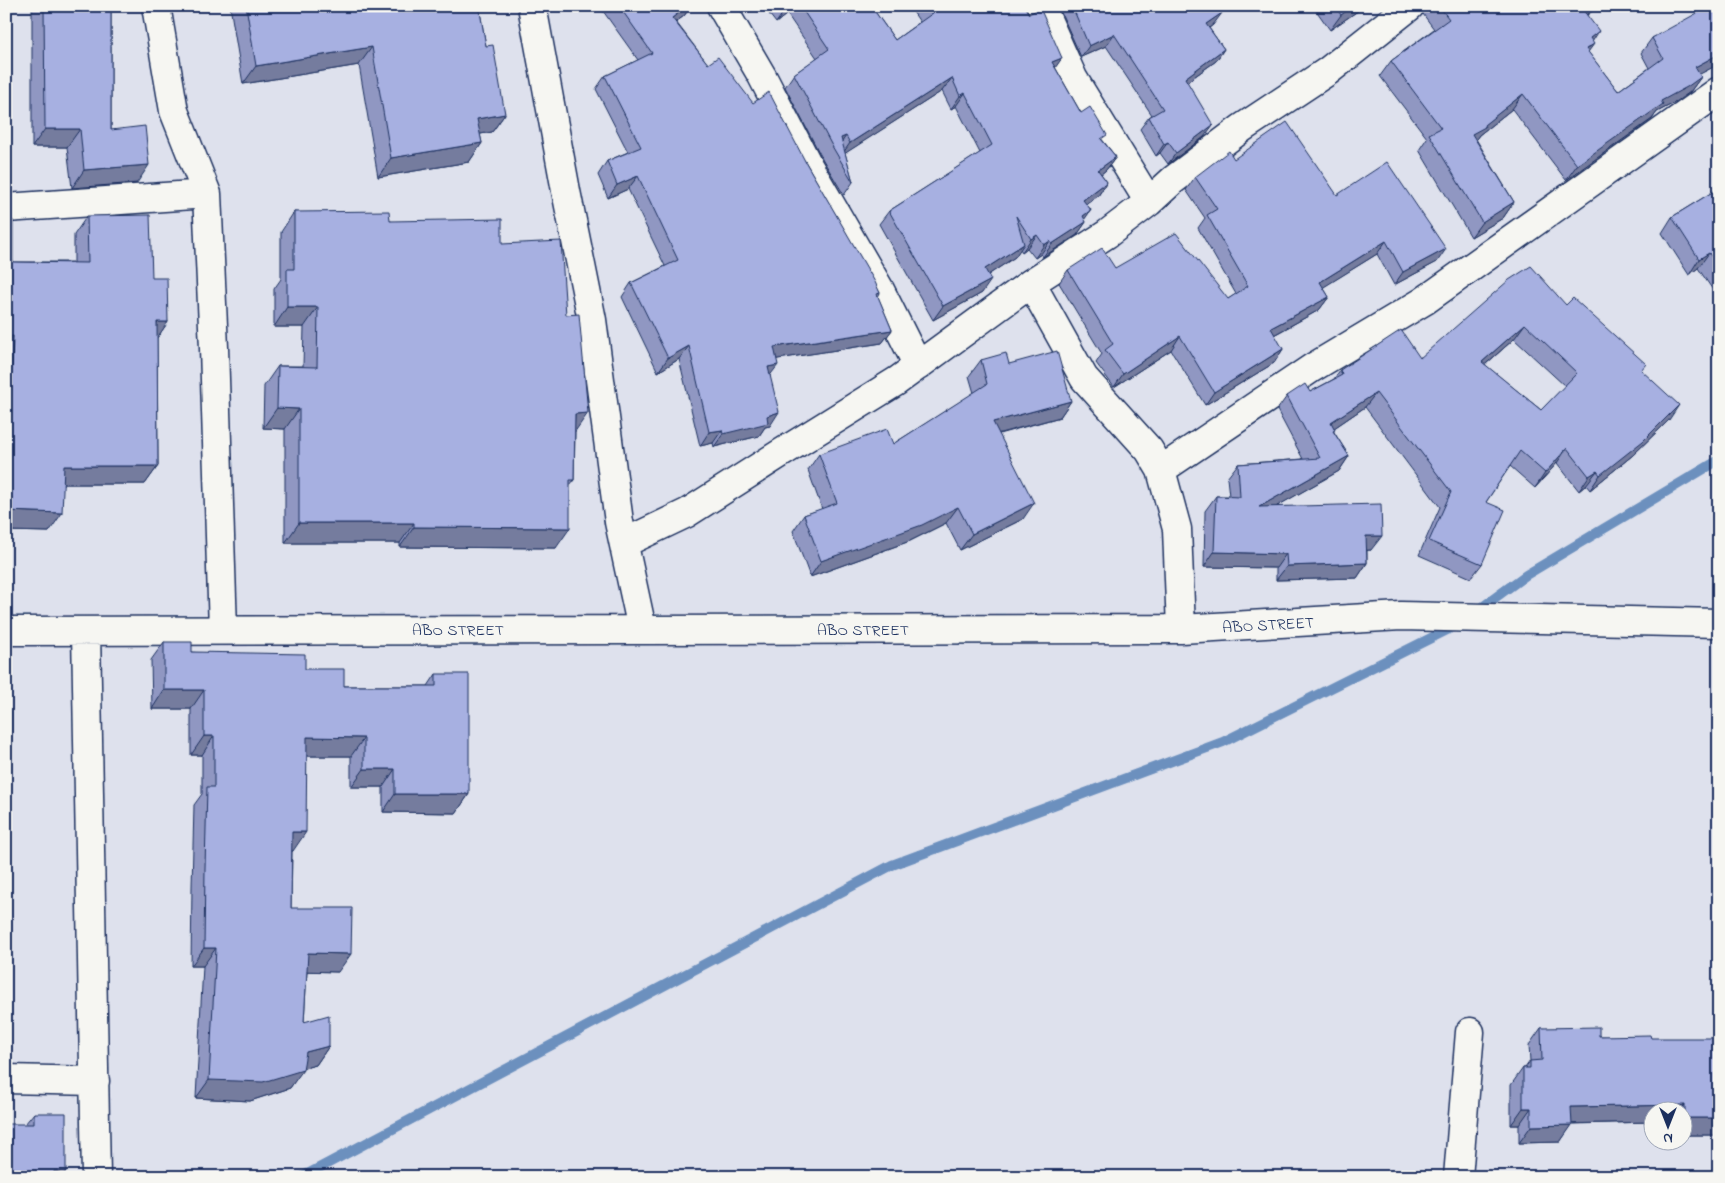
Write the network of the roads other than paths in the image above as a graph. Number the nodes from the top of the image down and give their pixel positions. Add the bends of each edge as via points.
1 (156, 6) edge
2 (532, 6) edge
3 (720, 6) edge
4 (1041, 6) edge
5 (1410, 6) edge
6 (1719, 91) edge
7 (207, 194) junction
8 (1150, 202) junction
9 (6, 208) edge
10 (1031, 283) junction
11 (918, 366) junction
12 (1161, 470) junction
13 (624, 543) junction
14 (1719, 623) edge
15 (642, 629) junction
16 (1181, 629) junction
17 (223, 630) junction
18 (6, 631) edge
19 (86, 631) junction
20 (1470, 1032) dead end
21 (6, 1079) edge
22 (95, 1081) junction
23 (96, 1177) edge
24 (1458, 1177) edge

1 - 7 street via 174,111
2 - 13 street via 592,320
3 - 11 street via 879,288
4 - 8 street via 1073,78
5 - 8 street via 1328,71 1242,128 1173,180
6 - 12 street via 1424,301 1312,368
7 - 9 street
7 - 17 street
8 - 10 street
10 - 11 street
10 - 12 street via 1084,378 1150,450
11 - 13 street via 687,513
12 - 16 street via 1177,529
13 - 15 street
14 - 16 street, ABO STREET via 1401,616
15 - 16 street, ABO STREET
15 - 17 street, ABO STREET
17 - 19 street, ABO STREET
18 - 19 street, ABO STREET
19 - 22 street
20 - 24 street
21 - 22 street
22 - 23 street

